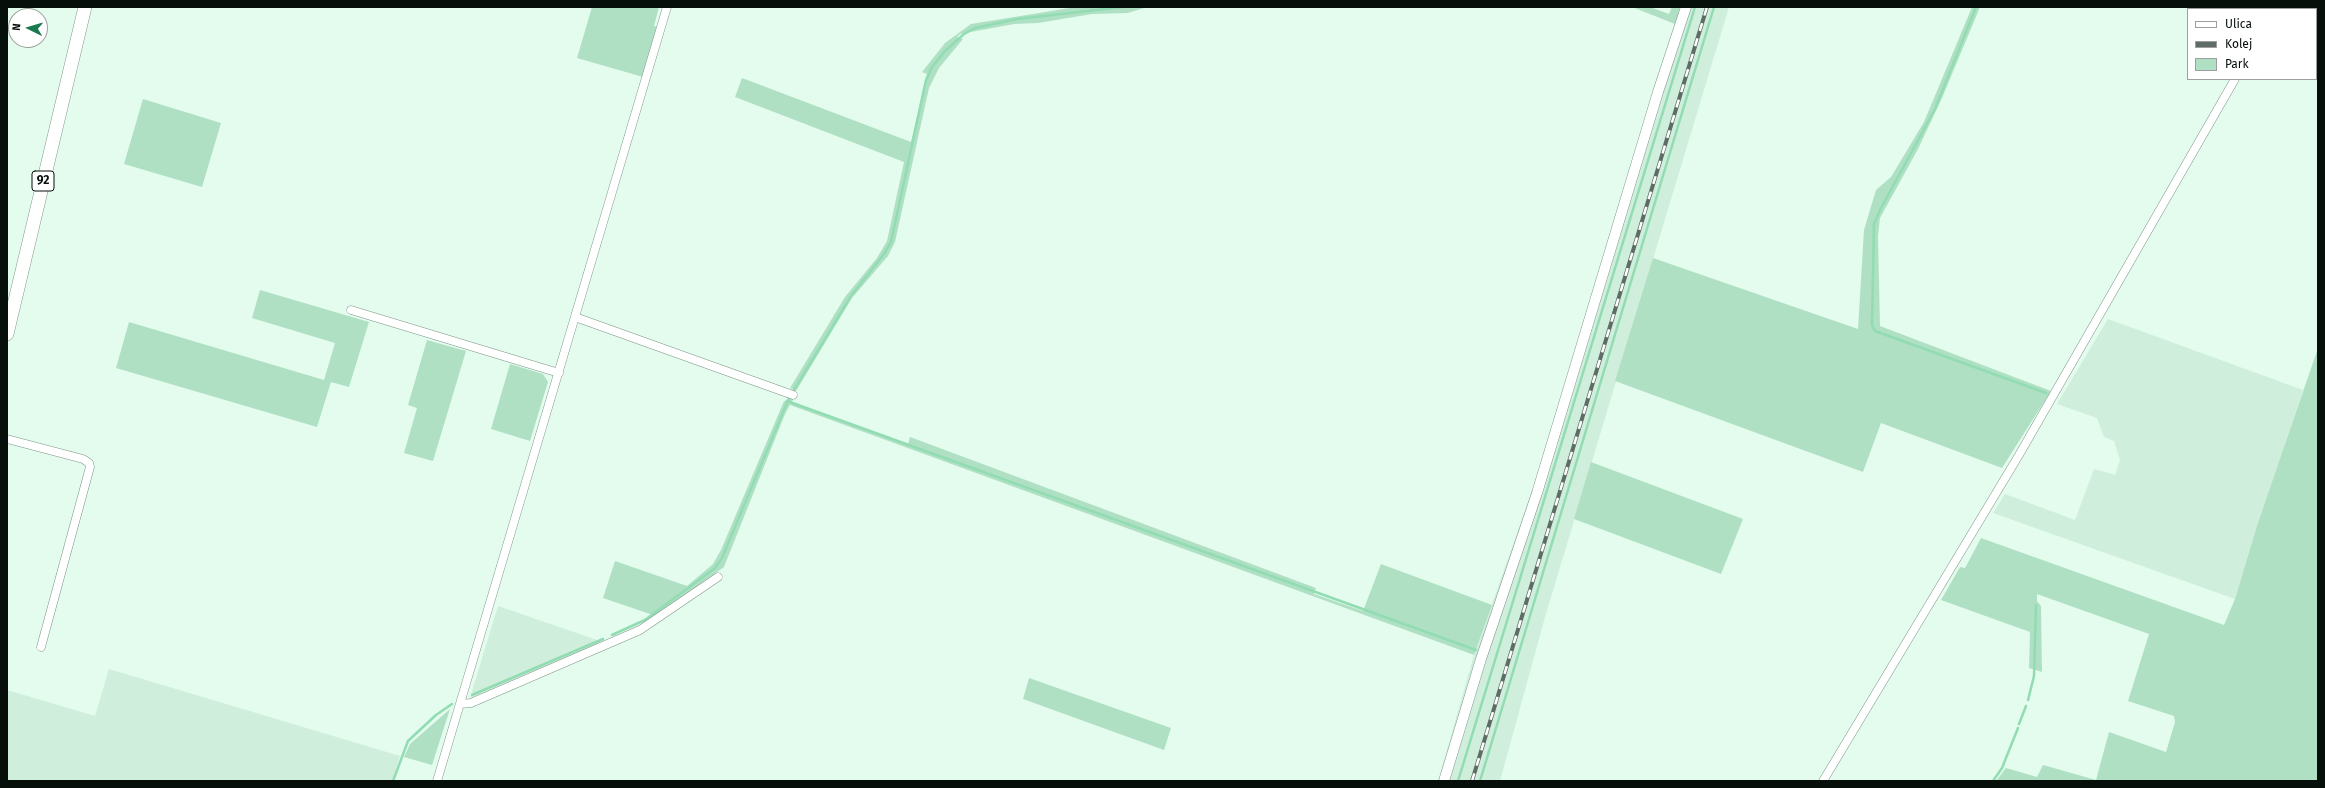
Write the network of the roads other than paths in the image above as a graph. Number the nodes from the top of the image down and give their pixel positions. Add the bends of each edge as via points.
1 (85, 7) edge
2 (667, 7) edge
3 (1686, 7) edge
4 (2233, 80) edge
5 (351, 310) dead end
6 (576, 317) junction
7 (7, 334) edge
8 (559, 373) junction
9 (793, 395) dead end
10 (7, 439) edge
11 (718, 577) dead end
12 (41, 647) dead end
13 (460, 704) junction
14 (437, 781) edge
15 (1444, 781) edge
16 (1823, 781) edge

1 - 7 main road, 92
2 - 6 street
3 - 15 street via 1523,537 1481,659
4 - 16 street via 2019,455
5 - 8 street
6 - 8 street
6 - 9 street
8 - 13 street
10 - 12 street via 83,459 90,467
11 - 13 street via 640,630 471,703
13 - 14 street

